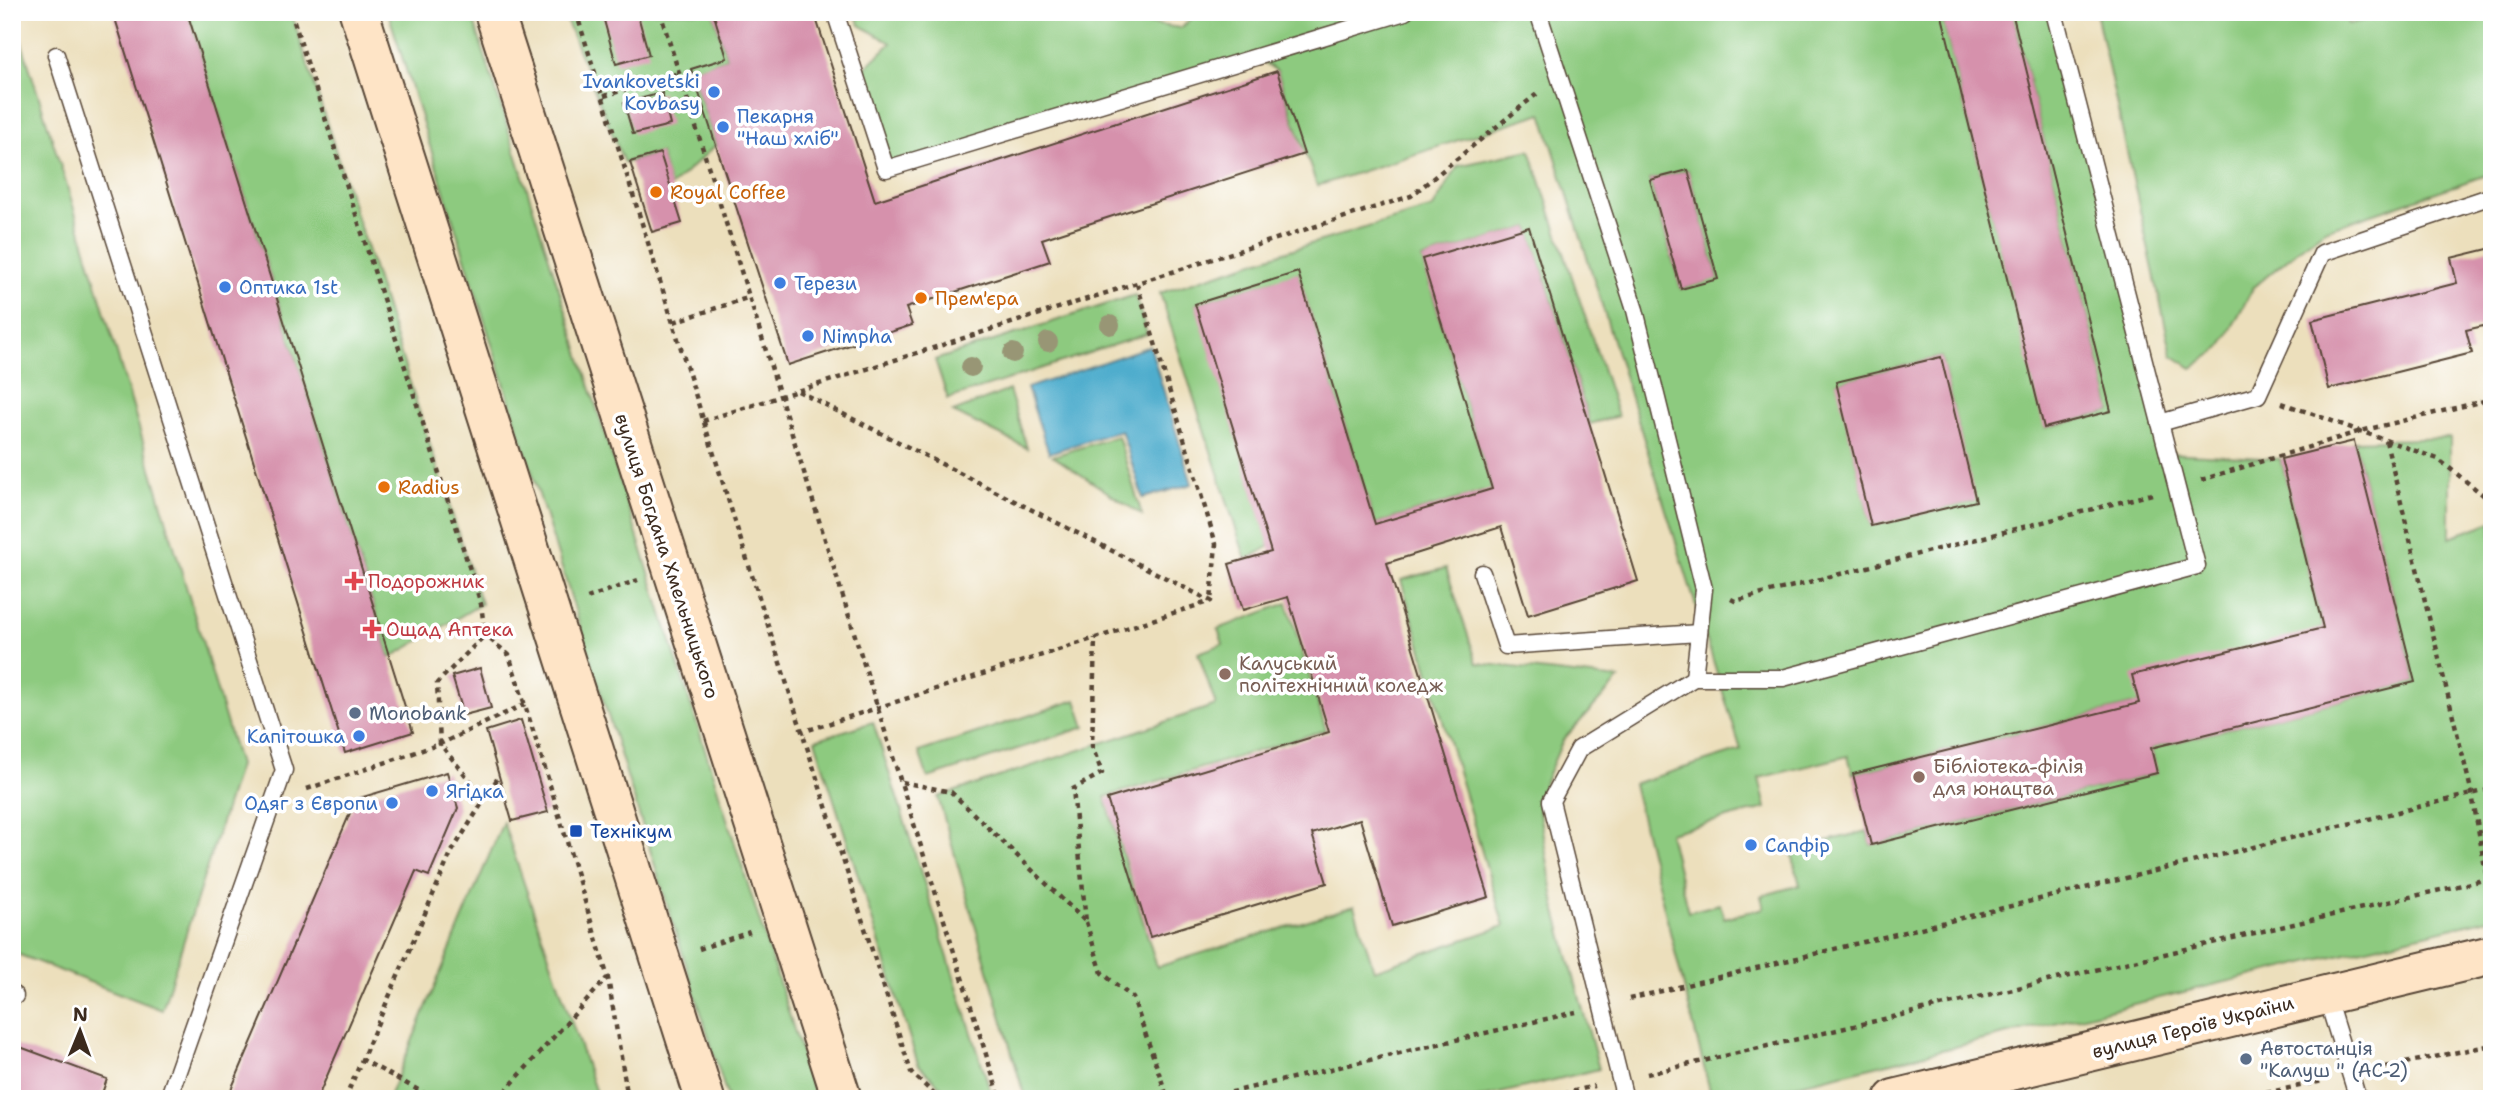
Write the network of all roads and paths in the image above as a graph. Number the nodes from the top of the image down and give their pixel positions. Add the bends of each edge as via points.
1 (291, 12) edge
2 (359, 12) edge
3 (494, 12) edge
4 (576, 12) edge
5 (660, 12) edge
6 (835, 12) edge
7 (1405, 12) edge
8 (1538, 12) edge
9 (2054, 12) edge
10 (56, 55) dead end
11 (679, 73) junction
12 (1559, 76) junction
13 (604, 96) junction
14 (2492, 195) edge
15 (1137, 284) junction
16 (750, 298) junction
17 (674, 322) junction
18 (797, 390) junction
19 (2259, 395) junction
20 (781, 396) junction
21 (2492, 399) edge
22 (703, 421) junction
23 (2160, 422) junction
24 (2361, 431) junction
25 (2386, 440) junction
26 (2177, 488) junction
27 (2492, 502) edge
28 (2492, 549) edge
29 (2485, 551) dead end
30 (1482, 573) dead end
31 (643, 578) dead end
32 (1704, 589) junction
33 (586, 598) dead end
34 (1211, 601) junction
35 (1699, 633) junction
36 (485, 635) junction
37 (1096, 638) junction
38 (1694, 678) junction
39 (526, 704) junction
40 (878, 708) junction
41 (802, 732) junction
42 (440, 744) junction
43 (543, 762) junction
44 (534, 766) dead end
45 (499, 776) dead end
46 (901, 782) junction
47 (2492, 789) edge
48 (2472, 794) junction
49 (485, 799) junction
50 (273, 801) junction
51 (2489, 878) edge
52 (1086, 922) junction
53 (761, 929) dead end
54 (691, 951) dead end
55 (2492, 956) edge
56 (608, 978) junction
57 (2326, 995) junction
58 (1602, 1006) junction
59 (362, 1059) junction
60 (1620, 1080) junction
61 (168, 1099) edge
62 (345, 1099) edge
63 (435, 1099) edge
64 (498, 1099) edge
65 (628, 1099) edge
66 (705, 1099) edge
67 (842, 1099) edge
68 (939, 1099) edge
69 (1000, 1099) edge
70 (1168, 1099) edge
71 (1202, 1099) edge
72 (1544, 1099) edge
73 (1625, 1099) edge
74 (1894, 1099) edge
75 (2358, 1099) edge

1 - 36 path via 481,604
2 - 66 street
3 - 67 street, вулиця Богдана Хмельницького
4 - 13 path
5 - 11 path
6 - 7 lane via 886,169
8 - 12 lane
9 - 23 lane
10 - 50 lane via 284,770
11 - 13 path
11 - 16 path
12 - 15 path via 1411,196
12 - 32 lane via 1635,310
13 - 17 path
14 - 19 lane via 2322,253
15 - 18 path
15 - 34 path via 1216,544
16 - 17 path
16 - 20 path
17 - 22 path
18 - 20 path
18 - 34 path
19 - 23 lane
19 - 24 path
20 - 22 path
20 - 40 path
21 - 24 path
22 - 41 path
23 - 26 lane
24 - 25 path
24 - 26 path
25 - 27 path via 2438,459
25 - 48 path
26 - 32 path via 1735,601
26 - 38 lane via 2197,566 1783,678
28 - 29 path
30 - 35 lane via 1506,646
31 - 33 path
32 - 35 lane
34 - 37 path
35 - 38 lane
36 - 39 path via 509,655
36 - 42 path via 437,683
37 - 40 path
37 - 52 path via 1092,746 1102,773 1073,789
38 - 58 lane via 1579,749 1551,801
39 - 42 path
39 - 43 path
40 - 41 path
40 - 46 path
41 - 68 path via 911,1072
42 - 49 path
42 - 50 path
43 - 44 path
43 - 56 path
45 - 49 path
46 - 52 path via 951,792
46 - 69 path
47 - 48 path
48 - 51 path
48 - 58 path
49 - 59 path via 451,853
50 - 61 lane
51 - 60 path
52 - 70 path via 1102,973 1133,998
53 - 54 path
55 - 57 street, вулиця Героїв України
56 - 64 path
56 - 65 path
57 - 74 street, вулиця Героїв України
57 - 75 lane
58 - 60 lane
58 - 71 path
59 - 62 path
59 - 63 path
60 - 72 path
60 - 73 lane

